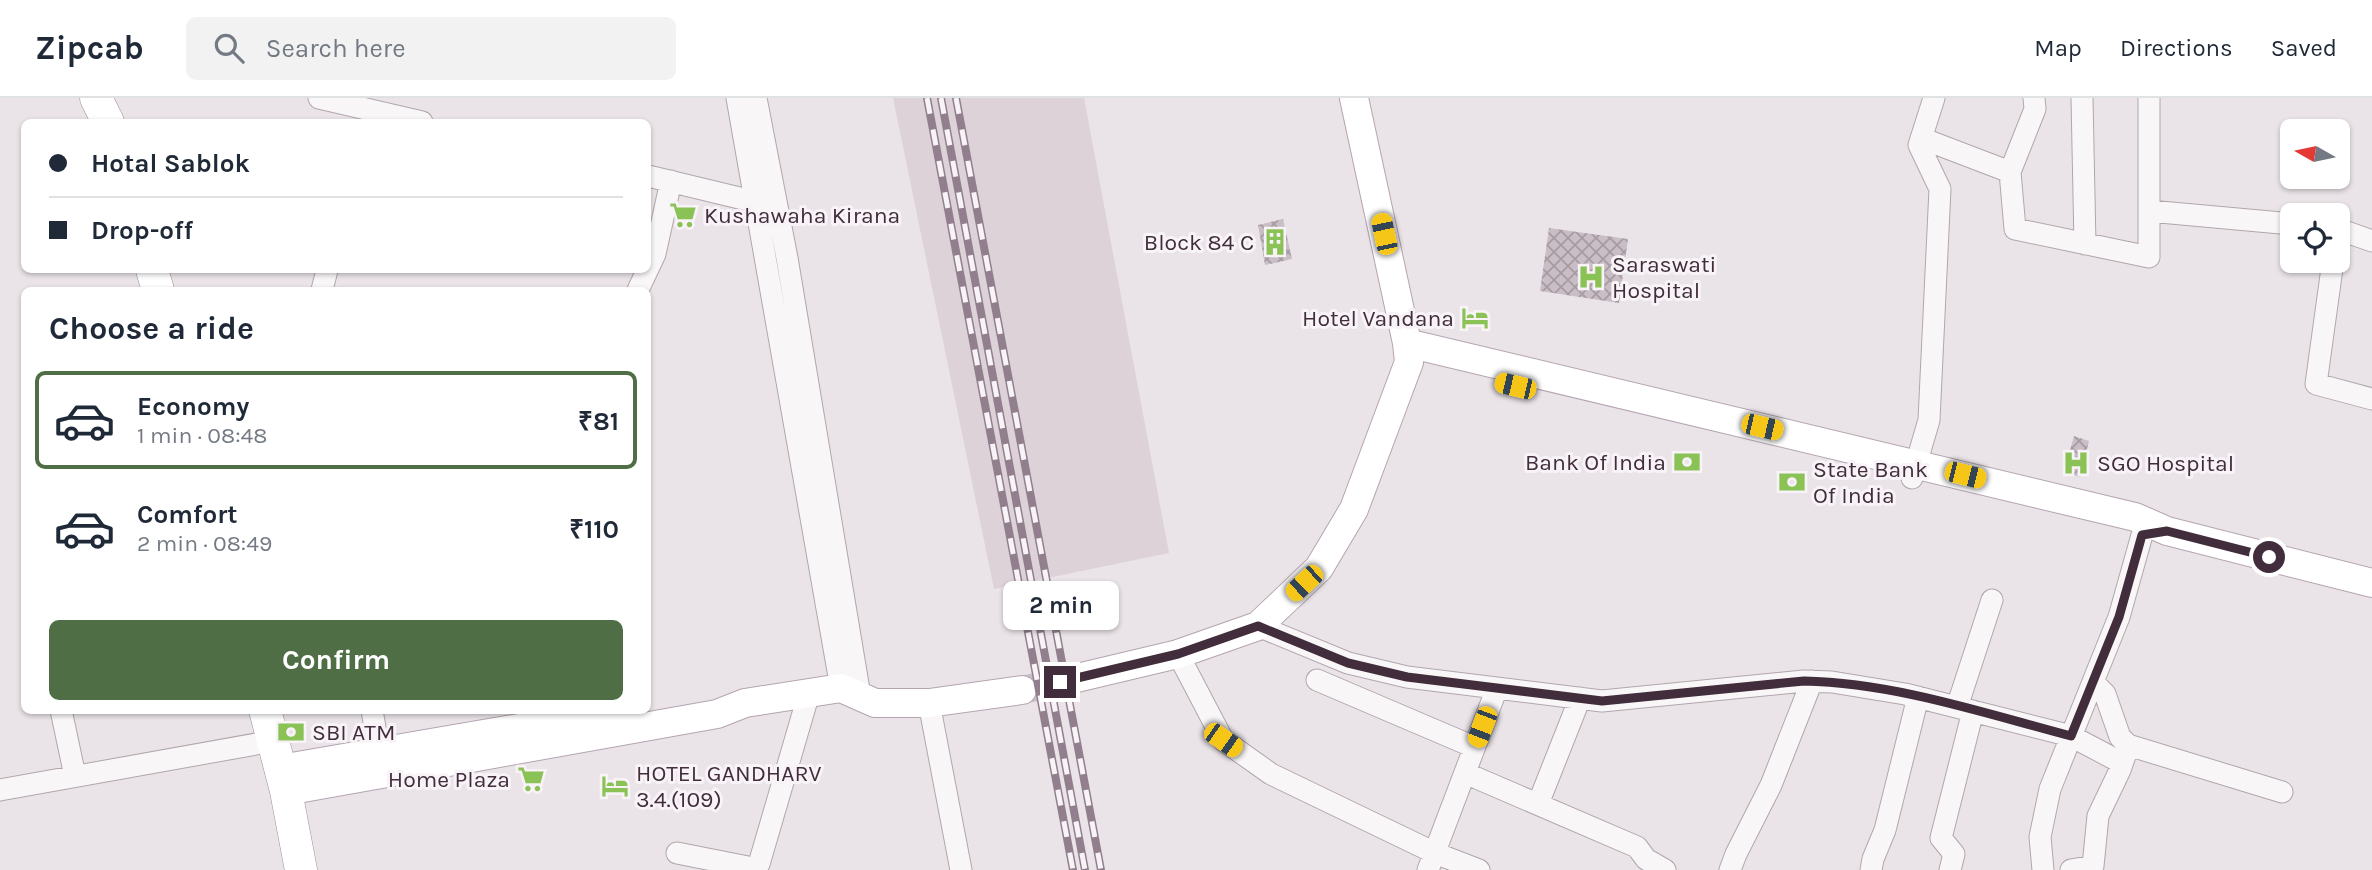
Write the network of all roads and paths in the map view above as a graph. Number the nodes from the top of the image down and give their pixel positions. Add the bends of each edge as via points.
1 (96, 98) edge
2 (318, 98) edge
3 (737, 98) edge
4 (756, 98) edge
5 (1354, 98) edge
6 (1934, 98) edge
7 (2034, 98) edge
8 (2082, 98) edge
9 (2148, 98) edge
10 (366, 116) edge
11 (106, 119) edge
12 (394, 119) edge
13 (1921, 138) junction
14 (2010, 172) junction
15 (651, 177) edge
16 (671, 181) junction
17 (757, 202) junction
18 (2149, 211) junction
19 (2280, 223) edge
20 (2350, 233) edge
21 (2372, 241) edge
22 (2085, 244) junction
23 (651, 262) edge
24 (2331, 273) edge
25 (1408, 352) junction
26 (2372, 399) edge
27 (1914, 471) junction
28 (2154, 533) junction
29 (2372, 583) edge
30 (1992, 600) dead end
31 (1258, 626) junction
32 (1178, 654) junction
33 (1317, 680) dead end
34 (1812, 681) junction
35 (1060, 682) tunnel mouth
36 (2093, 682) junction
37 (1497, 688) junction
38 (1022, 690) tunnel mouth
39 (850, 692) junction
40 (809, 693) junction
41 (1918, 697) junction
42 (1580, 698) junction
43 (745, 703) junction
44 (929, 703) junction
45 (651, 706) edge
46 (1965, 709) junction
47 (62, 714) edge
48 (266, 714) edge
49 (373, 714) edge
50 (601, 714) edge
51 (2071, 736) junction
52 (1474, 747) junction
53 (379, 752) junction
54 (2125, 754) junction
55 (279, 767) junction
56 (1465, 773) junction
57 (75, 776) junction
58 (0, 790) edge
59 (2281, 792) dead end
60 (1538, 804) junction
61 (677, 853) dead end
62 (1431, 861) edge
63 (301, 870) edge
64 (961, 870) edge
65 (1479, 870) edge
66 (1665, 870) edge
67 (1730, 870) edge
68 (1871, 870) edge
69 (1950, 870) edge
70 (2043, 870) edge
71 (2071, 870) edge

1 - 11 highway
2 - 10 street
3 - 17 street
4 - 39 street via 787,258
5 - 25 main road
6 - 13 street
7 - 14 street via 2035,109
8 - 22 street
9 - 18 street
10 - 12 street
13 - 14 street
13 - 27 street via 1919,145 1940,189 1929,420
14 - 22 street via 2015,229
15 - 16 street
16 - 17 street
16 - 23 street
17 - 39 street
18 - 19 street
18 - 22 street via 2149,257
20 - 21 street
24 - 26 street via 2316,383
25 - 27 main road
25 - 31 main road via 1354,509 1319,568
27 - 28 main road via 2135,517
28 - 29 main road
28 - 36 street
30 - 46 street
31 - 32 main road
31 - 37 street via 1348,663 1407,677
32 - 35 main road
32 - 62 street via 1223,740 1272,774
33 - 52 street
34 - 41 street
34 - 42 street via 1602,701
34 - 67 street
36 - 51 street
36 - 54 street via 2105,694
37 - 42 street
37 - 52 street
38 - 44 main road
39 - 40 main road
39 - 44 main road via 875,702
40 - 43 main road
40 - 61 street via 759,864 754,868
41 - 46 street
41 - 68 street
42 - 60 street
43 - 45 main road via 703,697
43 - 55 main road via 717,713
44 - 64 street
46 - 51 street
46 - 69 street via 1941,838 1954,854
47 - 57 street
48 - 55 highway
49 - 53 street
50 - 53 main road
51 - 54 street
51 - 70 street via 2047,801 2040,836
52 - 56 street
53 - 55 main road
54 - 59 street
54 - 71 street via 2098,816 2093,866
55 - 57 street
55 - 63 highway
56 - 60 street
56 - 62 street
57 - 58 street
60 - 66 street via 1637,847 1646,859
62 - 65 street

